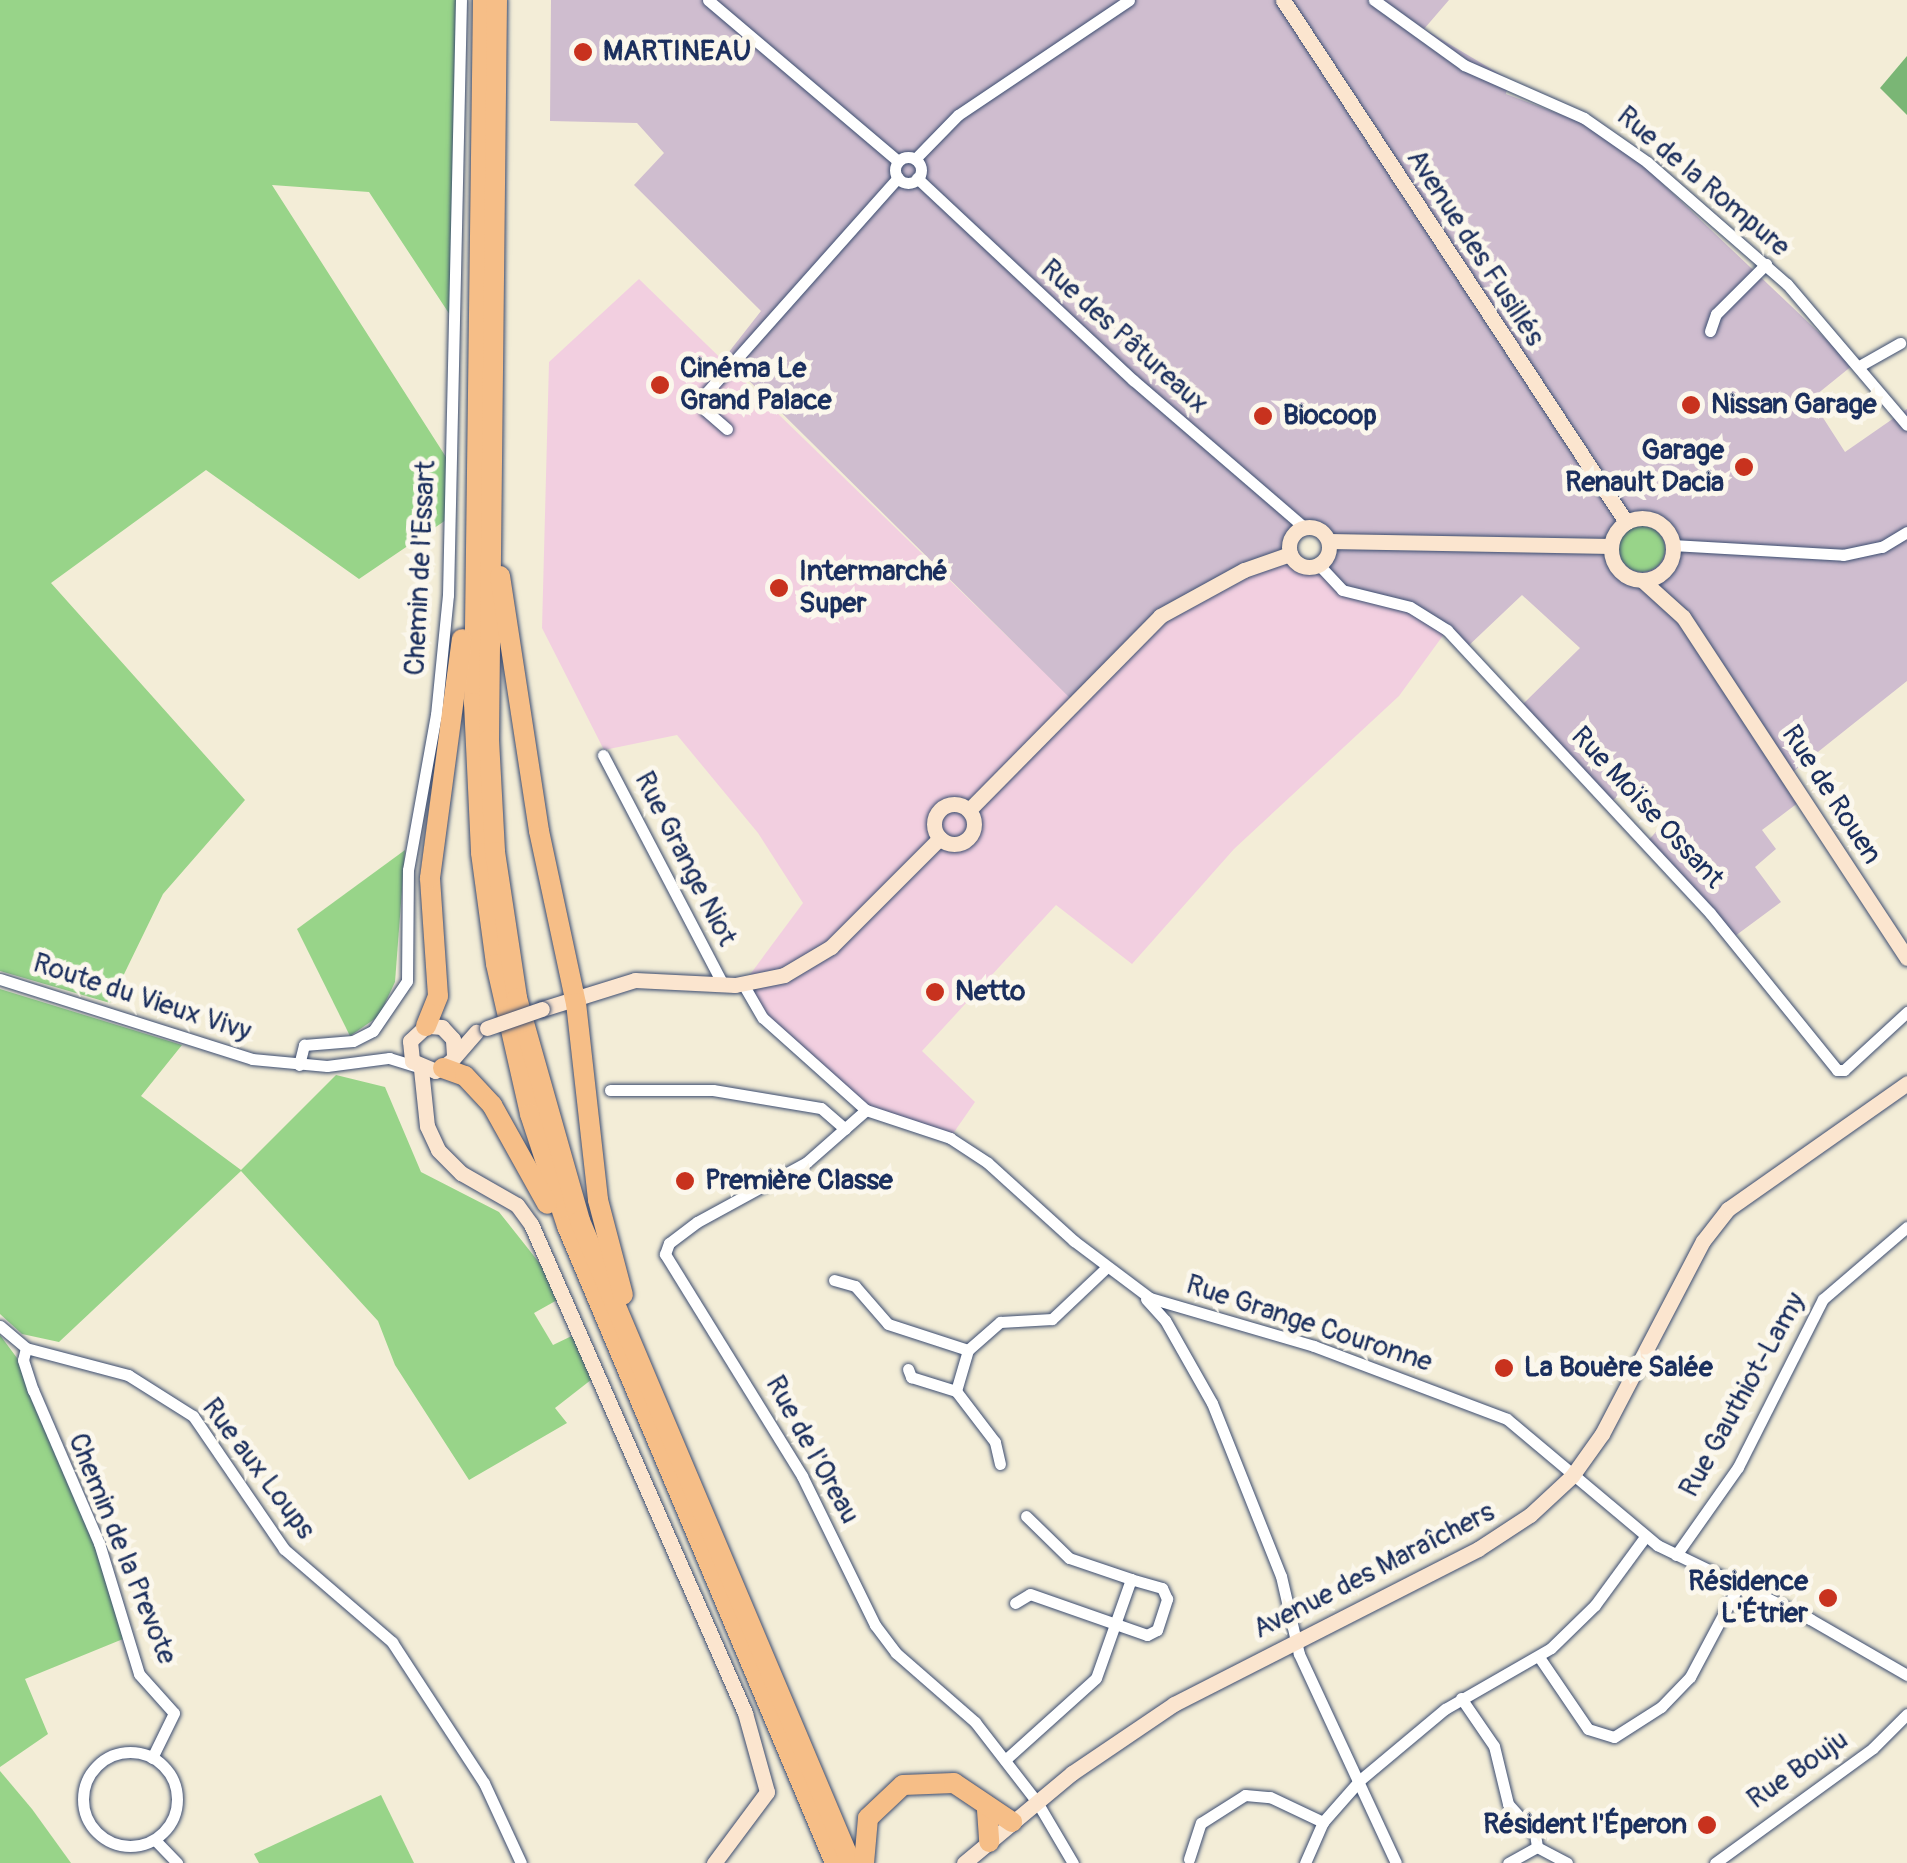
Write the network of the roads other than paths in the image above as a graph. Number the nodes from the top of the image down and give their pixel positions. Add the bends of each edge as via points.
1 (461, 0) edge
2 (483, 0) edge
3 (497, 0) edge
4 (708, 0) edge
5 (1129, 0) edge
6 (1283, 0) edge
7 (1374, 0) edge
8 (915, 159) junction
9 (898, 162) junction
10 (898, 178) junction
11 (917, 178) junction
12 (1766, 264) junction
13 (1710, 331) dead end
14 (1900, 343) dead end
15 (1861, 365) junction
16 (1907, 425) edge
17 (727, 429) dead end
18 (484, 516) junction
19 (1626, 522) junction
20 (1304, 527) junction
21 (1907, 532) edge
22 (1328, 541) junction
23 (1672, 545) junction
24 (1611, 546) junction
25 (1290, 554) junction
26 (1318, 565) junction
27 (1666, 568) junction
28 (1642, 580) junction
29 (1746, 710) junction
30 (603, 755) dead end
31 (969, 810) junction
32 (940, 838) junction
33 (1907, 958) edge
34 (0, 979) edge
35 (743, 984) junction
36 (724, 985) junction
37 (575, 997) junction
38 (1907, 1012) edge
39 (426, 1026) junction
40 (482, 1030) junction
41 (448, 1032) junction
42 (410, 1040) junction
43 (388, 1058) junction
44 (299, 1065) junction
45 (434, 1066) junction
46 (1904, 1083) edge
47 (610, 1090) dead end
48 (866, 1110) junction
49 (845, 1129) junction
50 (1907, 1228) edge
51 (1106, 1268) junction
52 (834, 1280) dead end
53 (1136, 1289) junction
54 (597, 1298) junction
55 (1168, 1306) junction
56 (1166, 1320) junction
57 (0, 1326) edge
58 (26, 1348) junction
59 (968, 1350) junction
60 (638, 1358) junction
61 (908, 1369) dead end
62 (956, 1391) junction
63 (1000, 1464) dead end
64 (1572, 1476) junction
65 (1026, 1516) dead end
66 (1645, 1537) junction
67 (1676, 1555) junction
68 (1131, 1579) junction
69 (1740, 1585) junction
70 (1015, 1603) dead end
71 (1118, 1625) junction
72 (1295, 1640) junction
73 (1539, 1657) junction
74 (1901, 1672) edge
75 (1907, 1685) edge
76 (1461, 1698) junction
77 (1907, 1714) edge
78 (152, 1758) junction
79 (1006, 1760) junction
80 (1360, 1780) junction
81 (1037, 1802) junction
82 (986, 1810) junction
83 (1012, 1822) junction
84 (1323, 1822) junction
85 (155, 1840) junction
86 (989, 1842) junction
87 (1537, 1847) junction
88 (1189, 1859) dead end
89 (177, 1863) edge
90 (521, 1863) edge
91 (714, 1863) edge
92 (835, 1863) edge
93 (851, 1863) edge
94 (864, 1863) edge
95 (964, 1863) edge
96 (1073, 1863) edge
97 (1305, 1863) edge
98 (1396, 1863) edge
99 (1508, 1863) edge
100 (1566, 1863) edge
101 (1715, 1863) edge

1 - 44 street, Chemin de l'Essart via 448,595 436,715 408,870 408,981 373,1031 352,1041 304,1045
2 - 18 highway
3 - 18 highway
4 - 9 street
5 - 8 street via 958,115
6 - 19 street, Avenue des Fusillés
7 - 12 street, Rue de la Rompure via 1464,65 1602,128
8 - 9 street
8 - 11 street
9 - 10 street
10 - 11 street
10 - 17 street via 707,392 705,410
11 - 20 street, Rue des Pâtureaux via 1119,368
12 - 13 street via 1716,314
12 - 15 street, Rue de la Rompure
14 - 15 street
15 - 16 street, Rue de la Rompure
18 - 37 highway
18 - 39 highway via 430,878 438,996
18 - 54 highway via 475,740 490,928 530,1114
18 - 60 highway via 490,777 510,962 556,1151
19 - 23 street via 1659,524
19 - 24 street
20 - 22 street via 1316,528
20 - 25 street via 1291,538
21 - 23 street via 1882,547 1843,556
22 - 24 street
22 - 26 street
23 - 27 street
24 - 28 street via 1621,572
25 - 26 street via 1300,565
25 - 31 street via 1244,570 1160,616
26 - 38 street, Rue Moïse Ossant via 1342,590 1410,607 1447,630 1710,913 1836,1070 1844,1070
27 - 28 street
27 - 29 street, Rue de Rouen
28 - 29 street, Rue de Rouen via 1674,605
29 - 33 street, Rue de Rouen
30 - 36 street, Rue Grange Niot
31 - 32 street via 974,822 966,840
31 - 32 street via 952,804 941,809 934,824
32 - 35 street via 831,947 784,975
34 - 44 street, Route du Vieux Vivy via 236,1056
35 - 36 street
35 - 48 street, Rue Grange Couronne via 763,1018
36 - 37 street via 646,979
37 - 40 street, bridge
37 - 60 highway via 598,1200
39 - 41 street
39 - 42 street
40 - 41 street
40 - 45 street
41 - 45 street
42 - 43 street
42 - 45 street
43 - 44 street, Route du Vieux Vivy
43 - 45 street, Route du Vieux Vivy
45 - 54 highway via 470,1081 510,1130
45 - 91 street via 424,1095 438,1150 461,1173 517,1205 531,1224 746,1713 767,1792
46 - 64 street, Avenue des Maraîchers via 1728,1208 1703,1241 1616,1411
47 - 49 street via 731,1093 821,1108
48 - 49 street, Rue de l'Oreau
48 - 51 street, Rue Grange Couronne via 950,1138 988,1163
49 - 79 street, Rue de l'Oreau via 783,1179 696,1222 669,1242 665,1254 802,1476 876,1626
50 - 67 street, Rue Gauthiot-Lamy via 1823,1299 1738,1467
51 - 53 street, Rue Grange Couronne
51 - 59 street via 1052,1319 1000,1322
52 - 59 street via 855,1286 888,1324
53 - 55 street, Rue Grange Couronne
53 - 56 street
54 - 92 highway
55 - 56 street
55 - 64 street, Rue Grange Couronne via 1296,1340 1471,1402 1530,1433
56 - 72 street via 1219,1420 1281,1576
57 - 58 street, Rue aux Loups
58 - 78 street, Chemin de la Prevote via 28,1375 100,1542 139,1674 174,1713
58 - 90 street, Rue aux Loups via 105,1365 192,1416 284,1550 402,1655 484,1784
59 - 62 street
60 - 93 highway
61 - 62 street via 911,1377
62 - 63 street via 994,1442
64 - 66 street, Rue Grange Couronne
64 - 72 street, Avenue des Maraîchers via 1478,1549
65 - 68 street via 1069,1558
66 - 67 street, Rue Grange Couronne
66 - 73 street via 1594,1605
67 - 69 street, Rue Grange Couronne
68 - 71 street
68 - 71 street via 1162,1588 1167,1599 1158,1630 1147,1634
69 - 73 street via 1690,1677 1661,1707 1614,1738 1588,1729
69 - 74 street, Rue Grange Couronne
70 - 71 street via 1030,1594
71 - 79 street via 1096,1678
72 - 80 street
72 - 81 street, Avenue des Maraîchers via 1174,1704
73 - 76 street
74 - 75 street, Rue Grange Couronne
76 - 80 street
76 - 87 street via 1494,1746 1508,1804 1535,1834
77 - 101 street, Rue Bouju via 1872,1748
78 - 85 street via 166,1770 177,1796 171,1823
78 - 85 street via 121,1753 100,1762 82,1800 105,1840 133,1846
79 - 81 street, Rue de l'Oreau
80 - 84 street
80 - 98 street
81 - 83 street, Avenue des Maraîchers
81 - 96 street, Rue de l'Oreau
82 - 83 highway
82 - 86 highway
82 - 94 highway via 954,1784 903,1785 868,1818
83 - 86 street, Avenue des Maraîchers
84 - 88 street via 1270,1797 1245,1795 1201,1823
84 - 97 street
85 - 89 street
86 - 95 street, Avenue des Maraîchers
87 - 99 street
87 - 100 street

